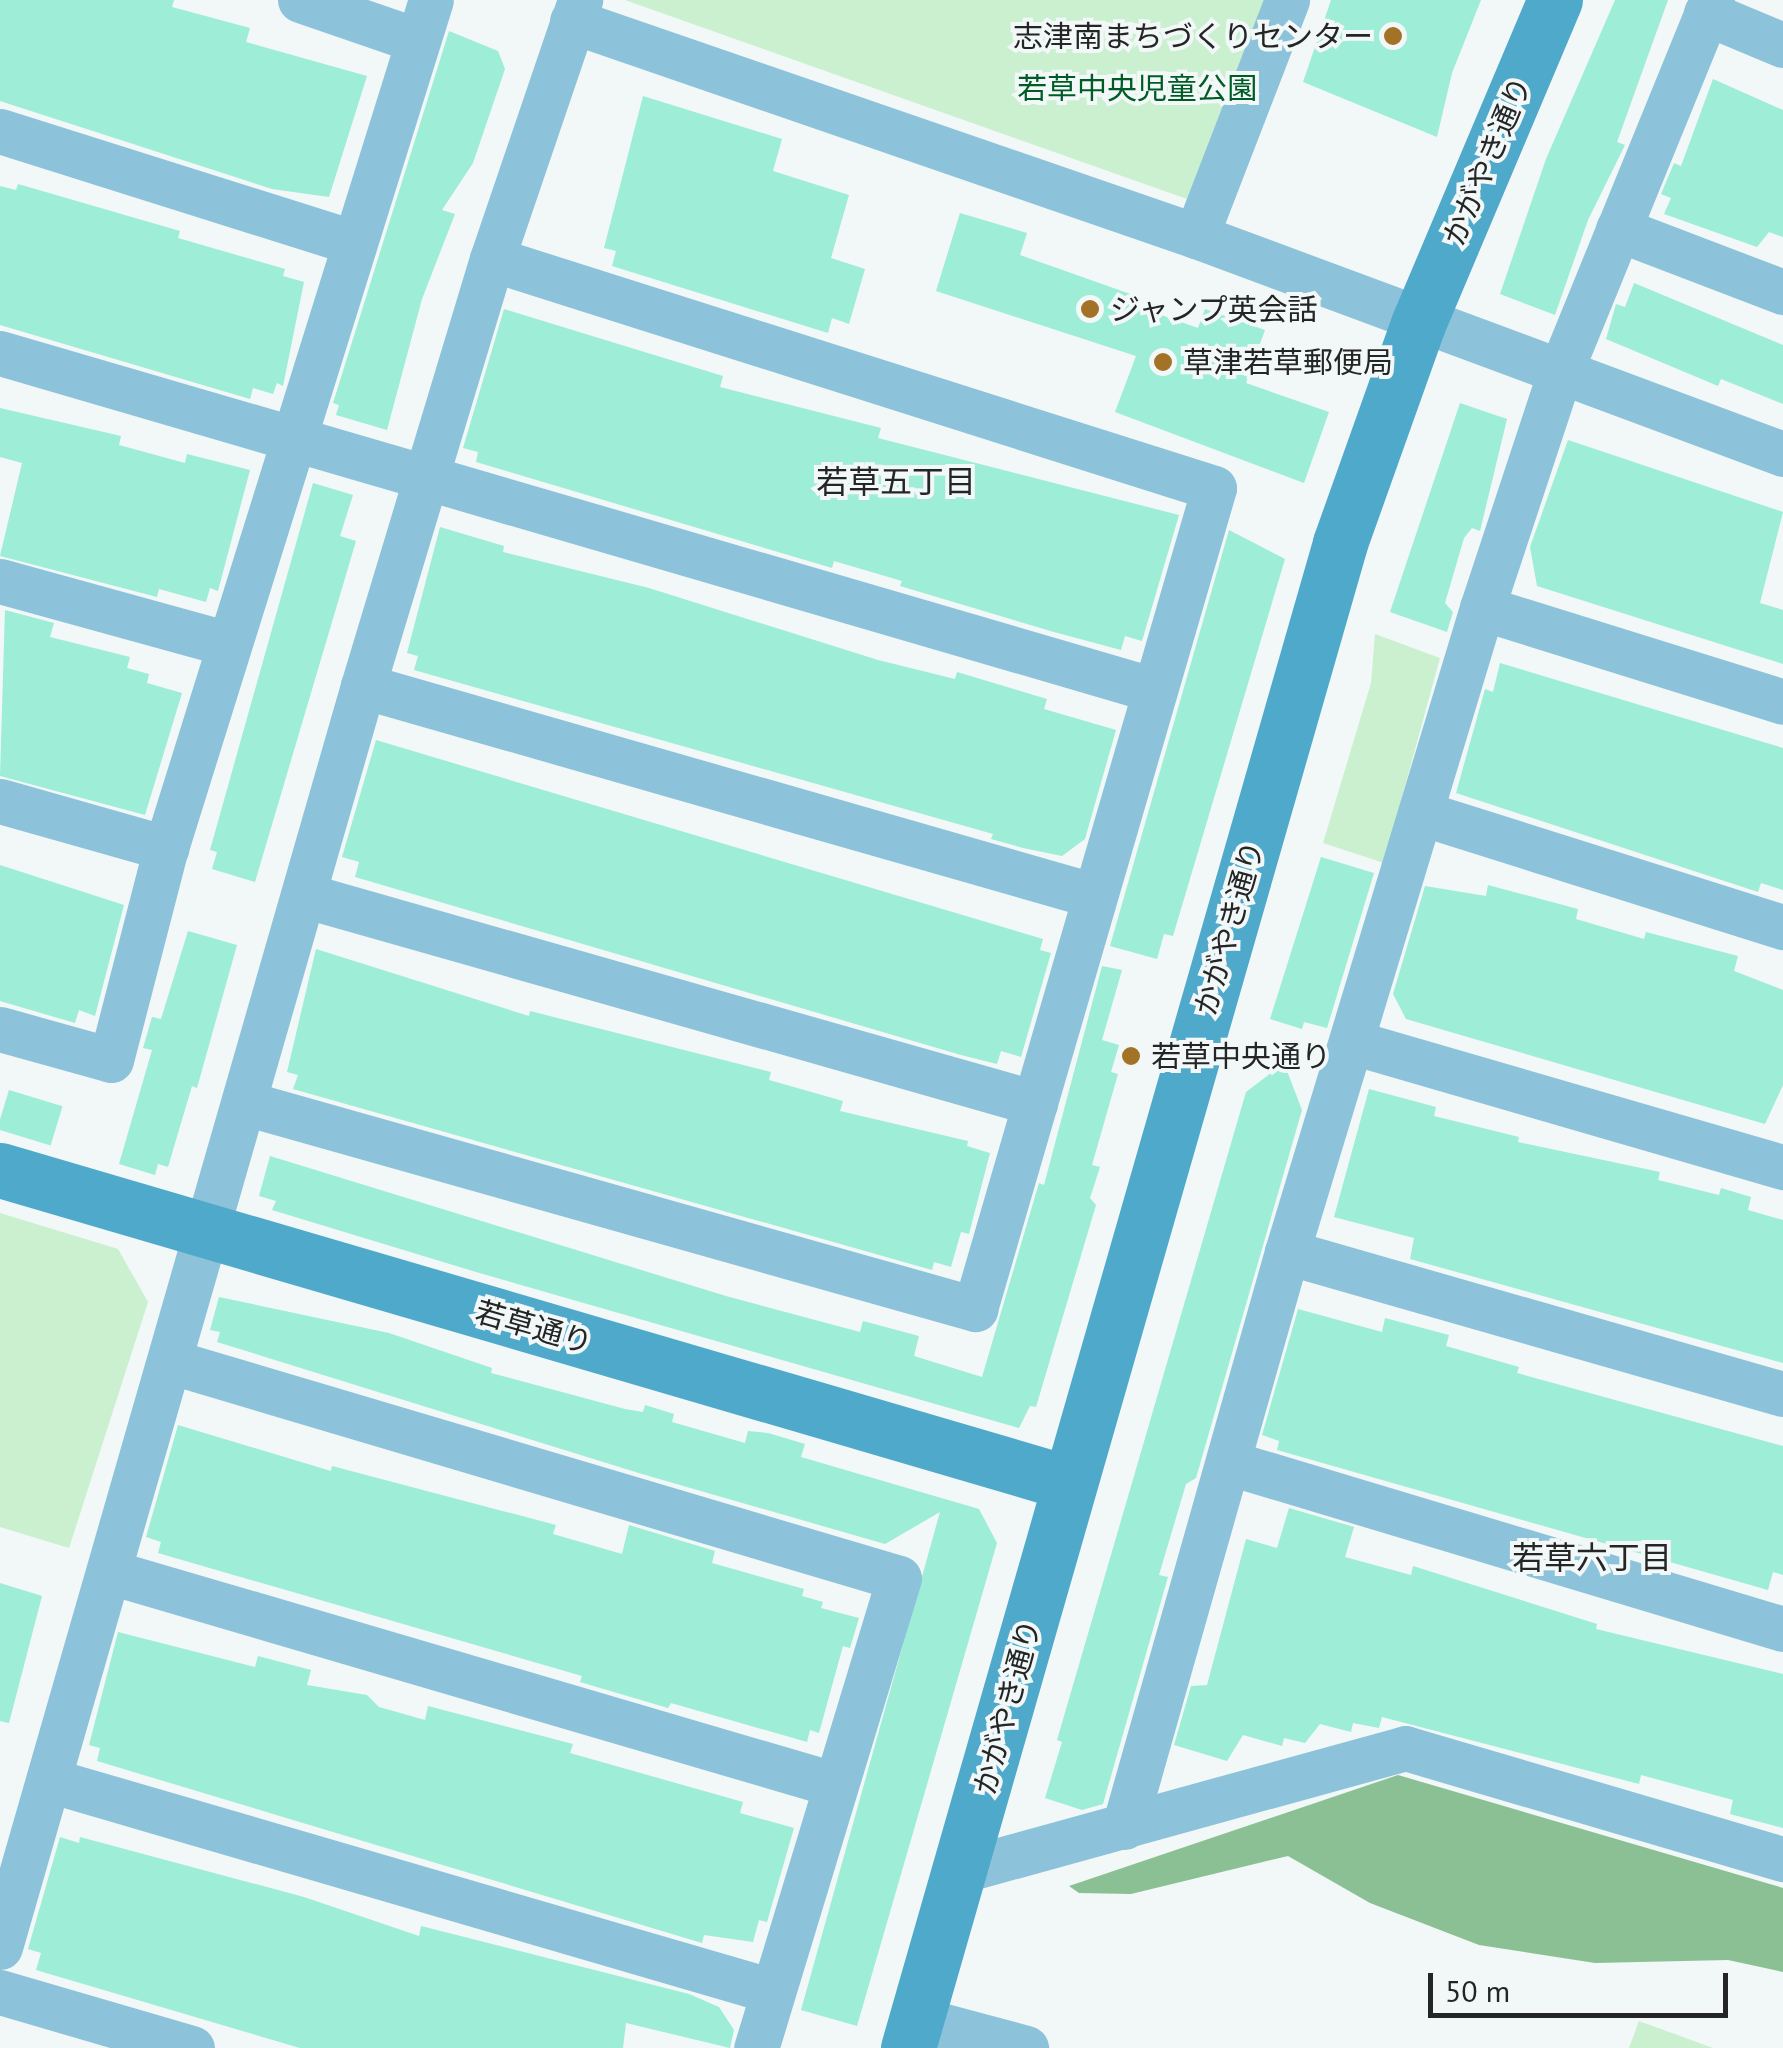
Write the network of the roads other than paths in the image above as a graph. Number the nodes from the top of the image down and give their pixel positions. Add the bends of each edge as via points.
1 (300, 0) edge
2 (1287, 0) edge
3 (1555, 0) edge
4 (1709, 6) edge
5 (576, 11) edge
6 (424, 20) edge
7 (1783, 45) edge
8 (0, 131) edge
9 (1618, 229) junction
10 (1196, 236) junction
11 (353, 242) junction
12 (492, 259) junction
13 (1783, 292) edge
14 (1418, 324) junction
15 (0, 352) edge
16 (1559, 375) junction
17 (294, 439) junction
18 (1783, 454) edge
19 (426, 476) junction
20 (0, 581) edge
21 (1482, 608) junction
22 (228, 644) junction
23 (363, 686) junction
24 (1155, 690) junction
25 (1783, 702) edge
26 (0, 801) edge
27 (1421, 813) junction
28 (166, 848) junction
29 (1092, 895) junction
30 (306, 896) junction
31 (1783, 927) edge
32 (0, 1030) edge
33 (1352, 1042) junction
34 (245, 1103) junction
35 (1035, 1103) junction
36 (1783, 1168) edge
37 (0, 1170) edge
38 (207, 1232) junction
39 (1287, 1252) junction
40 (172, 1362) junction
41 (1783, 1394) edge
42 (1230, 1463) junction
43 (1068, 1483) junction
44 (110, 1572) junction
45 (1783, 1628) edge
46 (49, 1780) junction
47 (833, 1784) junction
48 (1124, 1828) junction
49 (1783, 1859) edge
50 (963, 1870) junction
51 (0, 1947) edge
52 (772, 1991) junction
53 (0, 1992) edge
54 (913, 2033) edge
55 (192, 2048) edge
56 (756, 2048) edge
57 (1026, 2048) edge

1 - 6 street
2 - 10 street
3 - 14 street, かがやき通り
4 - 7 street
4 - 9 street
5 - 10 street
5 - 12 street
6 - 11 street
8 - 11 street
9 - 13 street
9 - 16 street
10 - 14 street
11 - 17 street
12 - 19 street
12 - 24 street via 1214,488
14 - 16 street
14 - 43 street, かがやき通り via 1340,543
15 - 17 street
16 - 18 street
16 - 21 street
17 - 19 street
17 - 22 street
19 - 23 street
19 - 24 street
20 - 22 street
21 - 25 street
21 - 27 street
22 - 28 street
23 - 29 street
23 - 30 street
24 - 29 street
26 - 28 street
27 - 31 street
27 - 33 street
28 - 32 street via 111,1060
29 - 35 street
30 - 34 street
30 - 35 street
33 - 36 street
33 - 39 street
34 - 35 street via 975,1309
34 - 38 street
37 - 38 street, 若草通り
38 - 40 street
38 - 43 street, 若草通り
39 - 41 street
39 - 42 street
40 - 44 street
40 - 47 street via 899,1578
42 - 45 street
42 - 48 street
43 - 50 street, かがやき通り
44 - 46 street
44 - 47 street
46 - 51 street
46 - 52 street
47 - 52 street
48 - 49 street via 1405,1748
48 - 50 street
50 - 54 street, かがやき通り
52 - 56 street
53 - 55 street
54 - 57 street

